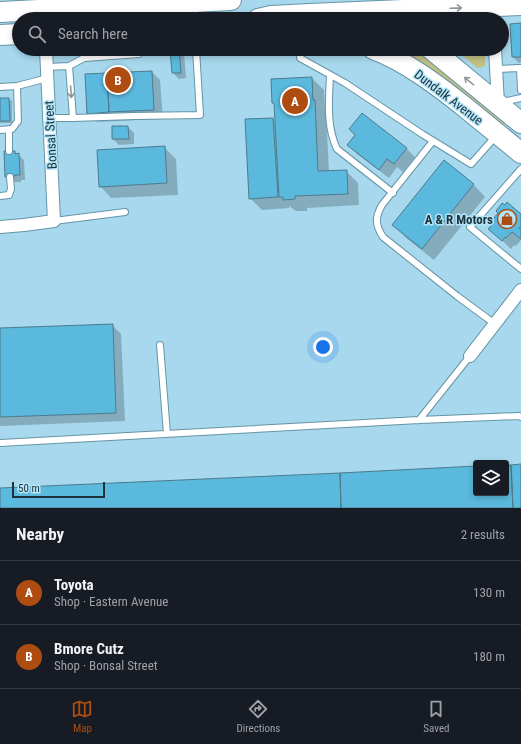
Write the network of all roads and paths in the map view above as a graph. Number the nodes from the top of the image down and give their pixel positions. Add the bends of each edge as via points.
1 (231, 0) edge
2 (354, 0) edge
3 (119, 3) edge
4 (74, 4) edge
5 (521, 5) edge
6 (192, 7) edge
7 (492, 8) edge
8 (6, 9) edge
9 (44, 9) edge
10 (377, 12) edge
11 (430, 12) edge
12 (12, 34) edge
13 (0, 35) edge
14 (46, 56) edge
15 (94, 56) edge
16 (196, 56) edge
17 (300, 56) edge
18 (389, 56) edge
19 (440, 56) edge
20 (495, 56) edge
21 (70, 66) junction
22 (496, 69) junction
23 (47, 72) junction
24 (330, 75) junction
25 (17, 86) junction
26 (0, 88) edge
27 (521, 90) edge
28 (521, 98) edge
29 (498, 104) junction
30 (50, 118) junction
31 (73, 118) junction
32 (521, 123) edge
33 (521, 128) edge
34 (8, 129) junction
35 (0, 130) edge
36 (498, 134) junction
37 (433, 141) junction
38 (10, 151) dead end
39 (521, 153) edge
40 (521, 169) edge
41 (10, 176) dead end
42 (393, 193) junction
43 (0, 196) edge
44 (125, 212) dead end
45 (54, 221) junction
46 (0, 227) edge
47 (521, 269) edge
48 (521, 290) edge
49 (495, 324) junction
50 (160, 345) dead end
51 (470, 356) joint
52 (521, 417) edge
53 (419, 420) junction
54 (166, 434) junction
55 (0, 443) edge

1 - 6 main road
2 - 10 main road
3 - 4 main road
3 - 6 main road
4 - 9 main road
5 - 7 main road
11 -> 7 main road
8 - 9 main road
12 - 13 main road
14 - 23 street, Bonsal Street
15 - 21 lane via 84,58
16 - 31 lane via 200,115
17 - 24 lane
18 - 36 main road, Dundalk Avenue via 422,74
29 -> 19 main road, Dundalk Avenue
20 - 22 street
21 - 23 lane
21 -> 31 lane
22 - 27 lane via 520,68
22 - 29 street
23 - 25 lane
23 - 30 street, Bonsal Street
24 - 37 lane
24 - 42 lane via 329,112 331,132 337,149
25 - 26 lane
25 - 34 lane via 18,121 12,129
28 - 29 lane
29 - 32 main road, Dundalk Avenue
30 - 31 lane
30 - 45 street, Bonsal Street
33 - 36 main road via 511,128
34 - 35 lane
34 - 38 lane
36 - 37 lane via 471,164
36 - 39 main road, Dundalk Avenue
37 - 42 lane
40 - 47 lane via 470,227
41 - 43 lane via 9,195
42 - 49 lane via 378,213 378,227 383,237
44 - 45 lane
45 - 46 street
48 - 49 street
49 - 51 street
50 - 54 lane
51 - 53 lane
52 - 53 lane
53 - 54 lane
54 - 55 lane

